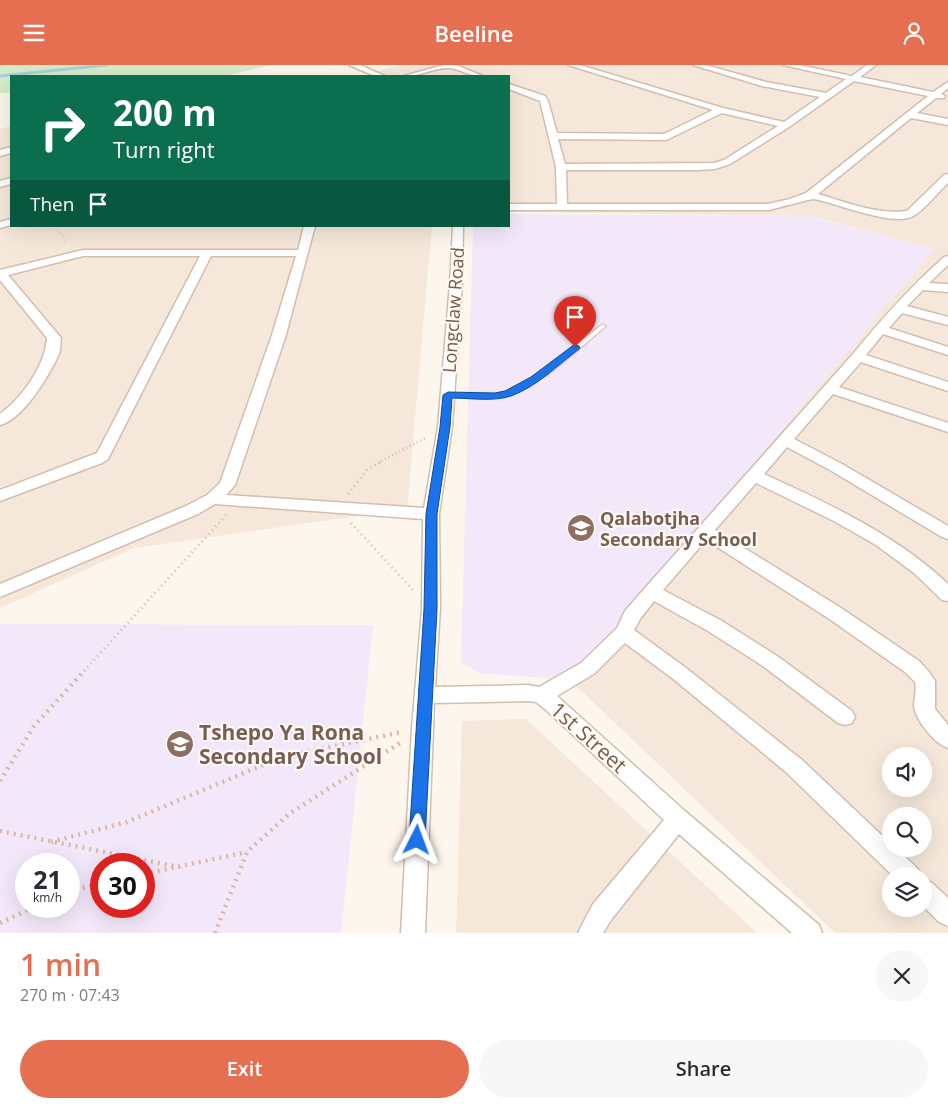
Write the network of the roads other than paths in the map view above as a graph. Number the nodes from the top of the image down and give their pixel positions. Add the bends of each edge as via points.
1 (352, 65) edge
2 (451, 65) edge
3 (572, 65) edge
4 (698, 65) edge
5 (787, 65) edge
6 (872, 65) edge
7 (378, 75) edge
8 (412, 75) edge
9 (476, 75) edge
10 (853, 78) junction
11 (948, 83) edge
12 (510, 86) edge
13 (935, 94) junction
14 (827, 96) junction
15 (948, 97) edge
16 (721, 110) junction
17 (911, 115) junction
18 (948, 122) edge
19 (786, 125) junction
20 (552, 136) junction
21 (561, 167) junction
22 (948, 177) edge
23 (810, 195) junction
24 (562, 206) junction
25 (510, 207) edge
26 (310, 227) edge
27 (458, 227) edge
28 (207, 253) junction
29 (303, 253) junction
30 (946, 262) edge
31 (0, 274) edge
32 (919, 286) junction
33 (948, 288) edge
34 (899, 308) junction
35 (948, 321) edge
36 (602, 326) dead end
37 (880, 329) junction
38 (948, 351) edge
39 (858, 357) junction
40 (948, 387) edge
41 (829, 388) junction
42 (448, 395) junction
43 (0, 421) edge
44 (948, 428) edge
45 (784, 440) junction
46 (754, 475) junction
47 (0, 496) edge
48 (213, 499) junction
49 (432, 514) junction
50 (704, 531) junction
51 (948, 533) edge
52 (0, 591) edge
53 (651, 592) junction
54 (948, 595) edge
55 (624, 632) junction
56 (425, 695) junction
57 (541, 695) junction
58 (845, 717) dead end
59 (948, 739) edge
60 (678, 819) junction
61 (900, 867) edge
62 (932, 899) edge
63 (948, 914) edge
64 (413, 933) edge
65 (590, 933) edge
66 (810, 933) edge

1 - 7 street
2 - 8 street
2 - 9 street
3 - 16 street
4 - 14 street via 782,88
5 - 10 street
6 - 10 street
10 - 13 street
10 - 14 street
11 - 13 street
12 - 20 street via 542,98
13 - 15 street
13 - 17 street
14 - 19 street
16 - 19 street
16 - 20 street via 666,137
17 - 18 street
17 - 23 street
19 - 21 street via 727,162 714,166
20 - 21 street
21 - 24 street
22 - 23 street via 910,214 901,216
23 - 24 street via 768,207
24 - 25 street
26 - 29 street
27 - 42 street, Longclaw Road
28 - 29 street
28 - 31 street via 99,251
28 - 47 street via 103,456
29 - 48 street via 278,338 227,485
30 - 32 street
31 - 43 street via 54,338 55,345 29,395
32 - 33 street
32 - 34 street
34 - 35 street
34 - 37 street
36 - 42 lane via 515,391 495,396
37 - 38 street
37 - 39 street
39 - 40 street
39 - 41 street
41 - 44 street
41 - 45 street
42 - 49 street, Longclaw Road
45 - 46 street
45 - 51 street
46 - 50 street
46 - 54 street via 843,519 887,545
48 - 49 street
48 - 52 street
49 - 56 street, Longclaw Road
50 - 53 street
50 - 59 street via 859,629 911,666 926,687 924,703 930,719
53 - 55 street
53 - 58 street via 715,626 770,661
55 - 57 street via 588,668
55 - 61 street via 794,766
56 - 57 street, 1st Street via 512,692
56 - 64 street, Longclaw Road
57 - 60 street, 1st Street
60 - 65 street via 602,912
60 - 66 street, 1st Street
62 - 63 street

